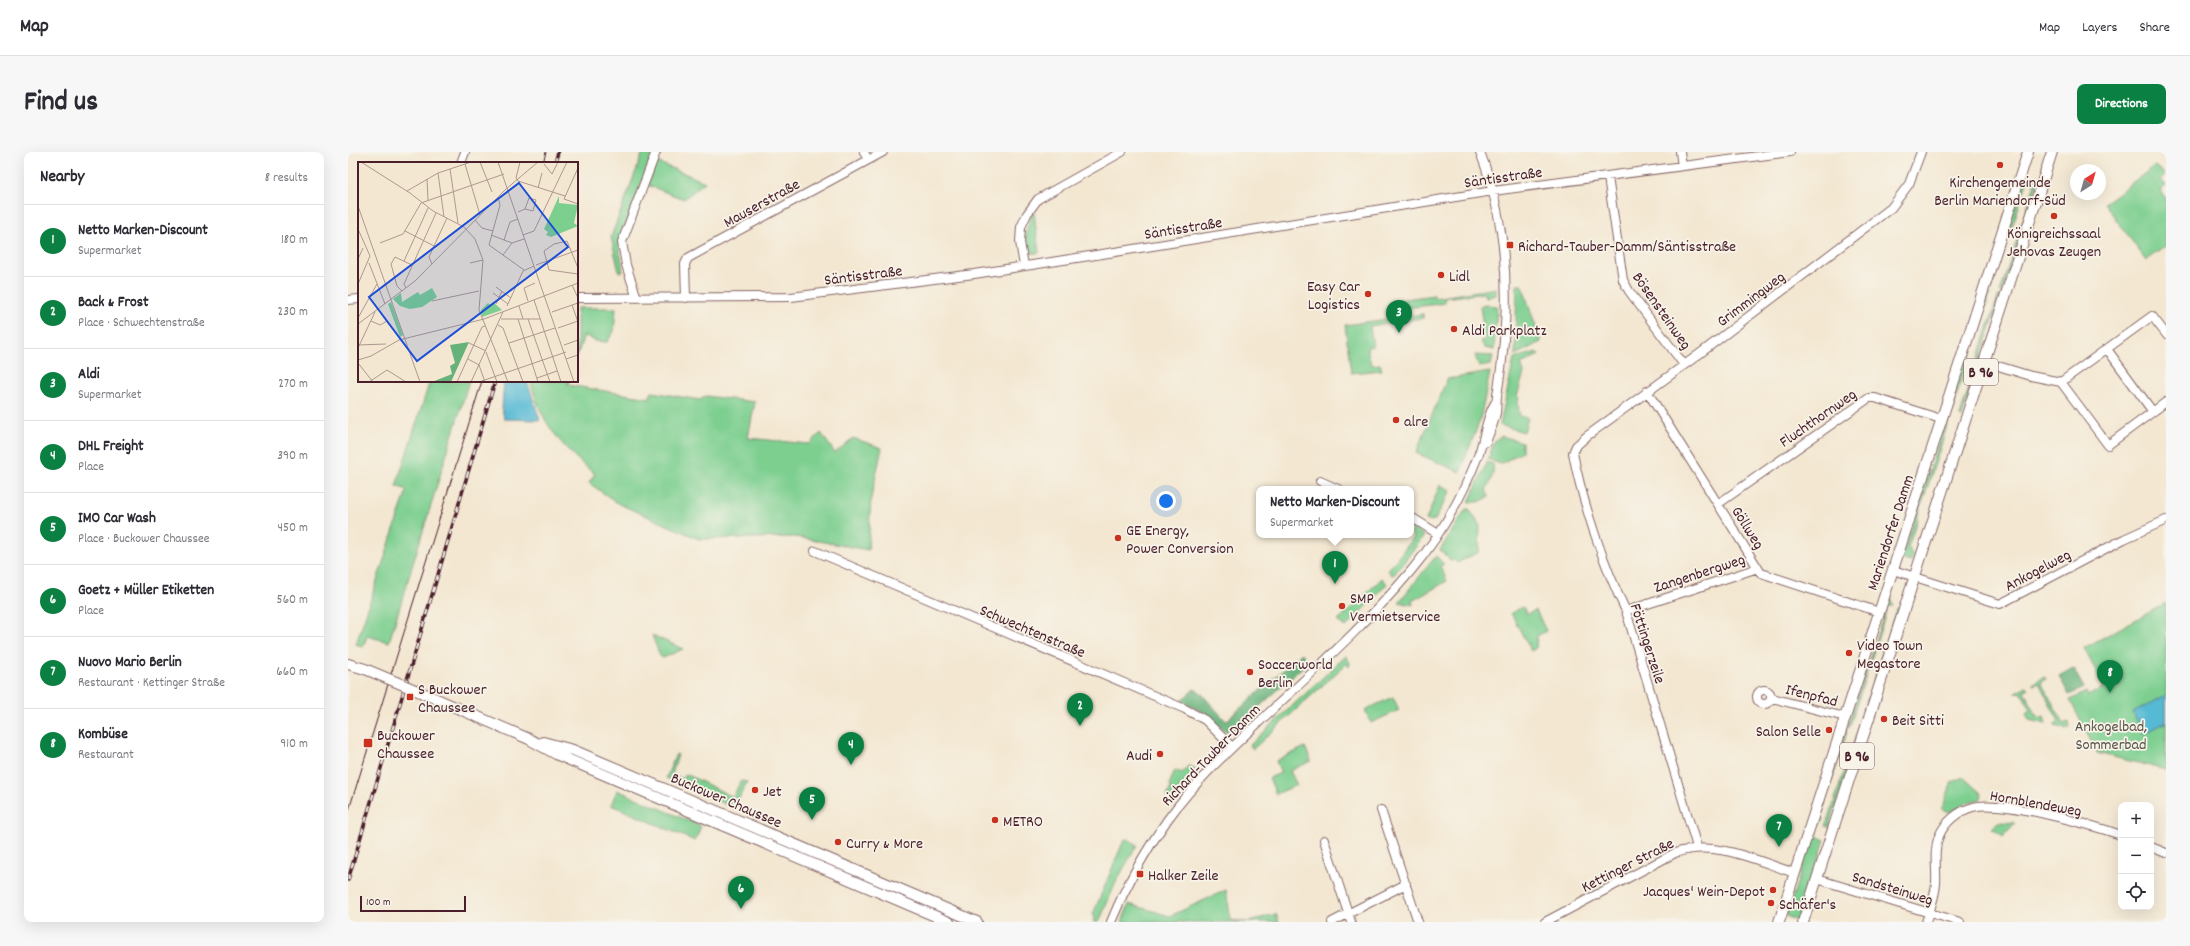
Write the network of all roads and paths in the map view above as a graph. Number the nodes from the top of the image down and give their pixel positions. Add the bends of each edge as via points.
1 (465, 152) edge
2 (656, 152) edge
3 (864, 152) edge
4 (884, 152) edge
5 (1122, 152) edge
6 (1480, 152) edge
7 (1680, 152) edge
8 (1790, 152) edge
9 (1921, 152) edge
10 (2028, 152) edge
11 (2052, 152) edge
12 (868, 160) junction
13 (461, 162) edge
14 (1682, 166) junction
15 (1608, 177) junction
16 (1493, 191) junction
17 (1024, 266) junction
18 (578, 298) edge
19 (637, 298) junction
20 (686, 298) junction
21 (358, 299) edge
22 (348, 300) edge
23 (2166, 334) edge
24 (2106, 349) junction
25 (1985, 362) junction
26 (1684, 365) junction
27 (2061, 382) junction
28 (1647, 391) junction
29 (2166, 402) edge
30 (2153, 412) junction
31 (1942, 419) junction
32 (1574, 448) joint
33 (1320, 480) dead end
34 (1332, 486) edge
35 (1718, 504) junction
36 (1414, 519) edge
37 (2166, 520) edge
38 (1438, 534) junction
39 (815, 551) dead end
40 (1758, 568) junction
41 (1893, 570) junction
42 (1915, 577) junction
43 (1626, 611) junction
44 (1879, 612) junction
45 (348, 664) edge
46 (1772, 698) dead end
47 (1845, 717) junction
48 (529, 739) junction
49 (1232, 747) junction
50 (1381, 810) dead end
51 (2118, 835) edge
52 (1324, 840) dead end
53 (1697, 847) junction
54 (2154, 848) edge
55 (2166, 852) edge
56 (1795, 873) junction
57 (1817, 879) junction
58 (1406, 884) junction
59 (1930, 912) junction
60 (1348, 914) junction
61 (949, 922) edge
62 (977, 922) edge
63 (1111, 922) edge
64 (1332, 922) edge
65 (1351, 922) edge
66 (1418, 922) edge
67 (1545, 922) edge
68 (1779, 922) edge
69 (1803, 922) edge
70 (1926, 922) edge
71 (1960, 922) edge

1 - 13 street
2 - 19 street via 622,242 626,265
3 - 12 street
4 - 12 street, Mauserstraße
5 - 17 street via 1038,199 1021,227 1020,242
6 - 16 street, Richard-Tauber-Damm
7 - 14 street
8 - 14 street, Säntisstraße
9 - 26 street, Grimmingweg via 1909,184 1891,208
10 - 31 main road, Mariendorfer Damm / B 96
11 - 25 main road, B 96
12 - 20 street, Mauserstraße via 688,258 685,264
14 - 15 street, Säntisstraße
15 - 16 street, Säntisstraße
15 - 26 street, Bösensteinweg via 1623,280 1629,292
16 - 17 street, Säntisstraße
16 - 38 street, Richard-Tauber-Damm via 1503,246 1506,302 1504,354 1495,403 1496,411 1492,426 1463,489
17 - 20 street, Säntisstraße via 791,297
18 - 19 street, Säntisstraße
19 - 20 street, Säntisstraße
21 - 22 street
23 - 24 street via 2152,316
24 - 27 street
24 - 30 street
25 - 27 street
25 - 42 main road, B 96
26 - 28 street, Grimmingweg
27 - 30 street via 2108,445
28 - 32 street, Grimmingweg
28 - 35 street, Göllweg
29 - 30 street
31 - 35 street, Fluchthornweg via 1869,398
31 - 41 main road, Mariendorfer Damm / B 96
32 - 43 street, Föttingerzeile via 1574,459 1589,512 1614,587
33 - 34 street
35 - 40 street, Göllweg
36 - 38 street
37 - 42 street, Ankogelweg via 2124,539 2000,604
38 - 49 street, Richard-Tauber-Damm via 1410,572 1365,621
39 - 49 street, Schwechtenstraße via 1185,709 1205,720
40 - 43 street, Zangenbergweg
40 - 44 street, Göllweg via 1765,575
41 - 42 street, Ankogelweg
41 - 44 main road, Mariendorfer Damm / B 96
42 - 57 main road, B 96
43 - 53 street, Föttingerzeile
44 - 47 main road, Mariendorfer Damm / B 96
45 - 48 main road, Buckower Chaussee, bridge
46 - 47 street, Ifenpfad
47 - 56 main road, Mariendorfer Damm / B 96
48 - 61 main road, Buckower Chaussee via 558,755
48 - 62 main road, Buckower Chaussee via 573,750
49 - 63 street, Richard-Tauber-Damm via 1192,789 1169,818 1134,872
50 - 58 street
51 - 59 street, Hornblendeweg via 2039,813 1974,806 1948,822 1939,837 1935,853 1936,885
52 - 60 street
53 - 56 street, Kettinger Straße via 1723,850
53 - 67 street, Kettinger Straße via 1675,854
54 - 55 street
56 - 68 main road, Mariendorfer Damm / B 96
57 - 59 street, Sandsteinweg
57 - 69 main road, B 96
58 - 60 street
58 - 66 street
59 - 70 street, Hornblendeweg
59 - 71 street, Sandsteinweg
60 - 64 street
60 - 65 street

